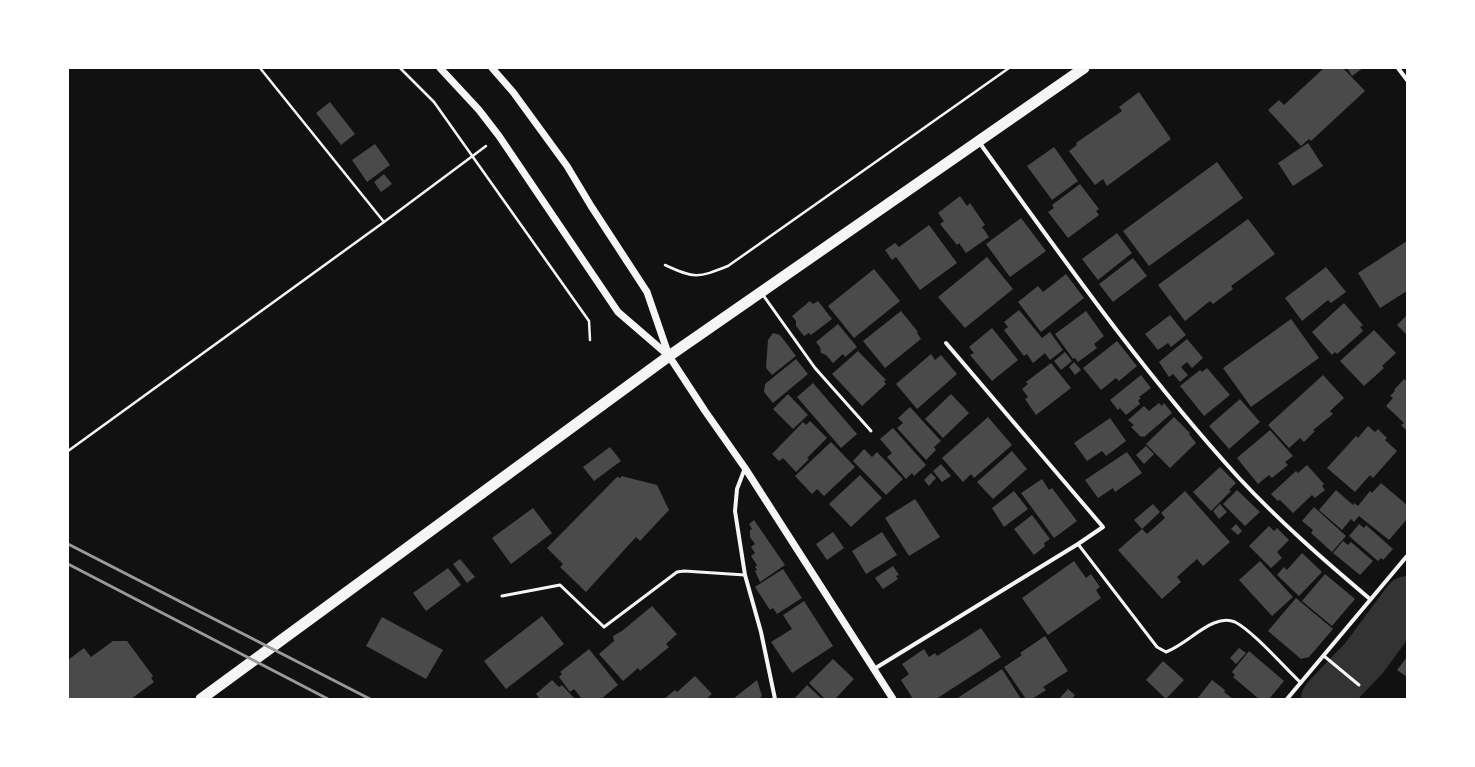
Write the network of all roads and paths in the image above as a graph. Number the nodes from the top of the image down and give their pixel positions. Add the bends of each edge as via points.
1 (260, 68) edge
2 (400, 68) edge
3 (440, 68) edge
4 (492, 68) edge
5 (1009, 68) edge
6 (1084, 68) edge
7 (1398, 68) edge
8 (1407, 80) edge
9 (499, 136) junction
10 (978, 140) junction
11 (473, 155) junction
12 (384, 222) junction
13 (665, 265) dead end
14 (761, 292) junction
15 (590, 340) dead end
16 (946, 343) dead end
17 (669, 356) junction
18 (871, 431) dead end
19 (68, 451) edge
20 (745, 468) junction
21 (1078, 544) junction
22 (1407, 556) edge
23 (746, 575) junction
24 (502, 596) dead end
25 (1370, 599) junction
26 (1325, 656) junction
27 (873, 669) junction
28 (1301, 683) junction
29 (1359, 685) dead end
30 (201, 699) edge
31 (775, 699) edge
32 (893, 699) edge
33 (1287, 699) edge

1 - 12 path
2 - 11 path via 434,102
3 - 9 street
4 - 17 street via 513,92 567,166 647,292
5 - 13 path via 728,266 705,275 687,276
6 - 10 highway
7 - 8 street
9 - 11 path
9 - 17 street via 618,312
10 - 14 highway
10 - 25 street via 1117,330 1203,436 1240,478 1308,546
11 - 12 path
11 - 15 path via 589,321
12 - 19 path
14 - 17 highway
14 - 18 lane via 815,368
16 - 21 street via 1103,527
17 - 20 street
17 - 30 highway
20 - 23 street via 737,489 736,511
20 - 27 street
21 - 27 street
21 - 28 lane via 1157,648 1166,652 1177,648 1213,623 1224,619 1247,631
22 - 25 street
23 - 24 lane via 677,572 604,627 560,585
23 - 31 street
25 - 26 street
26 - 28 street
26 - 29 lane
27 - 32 street
28 - 33 street

